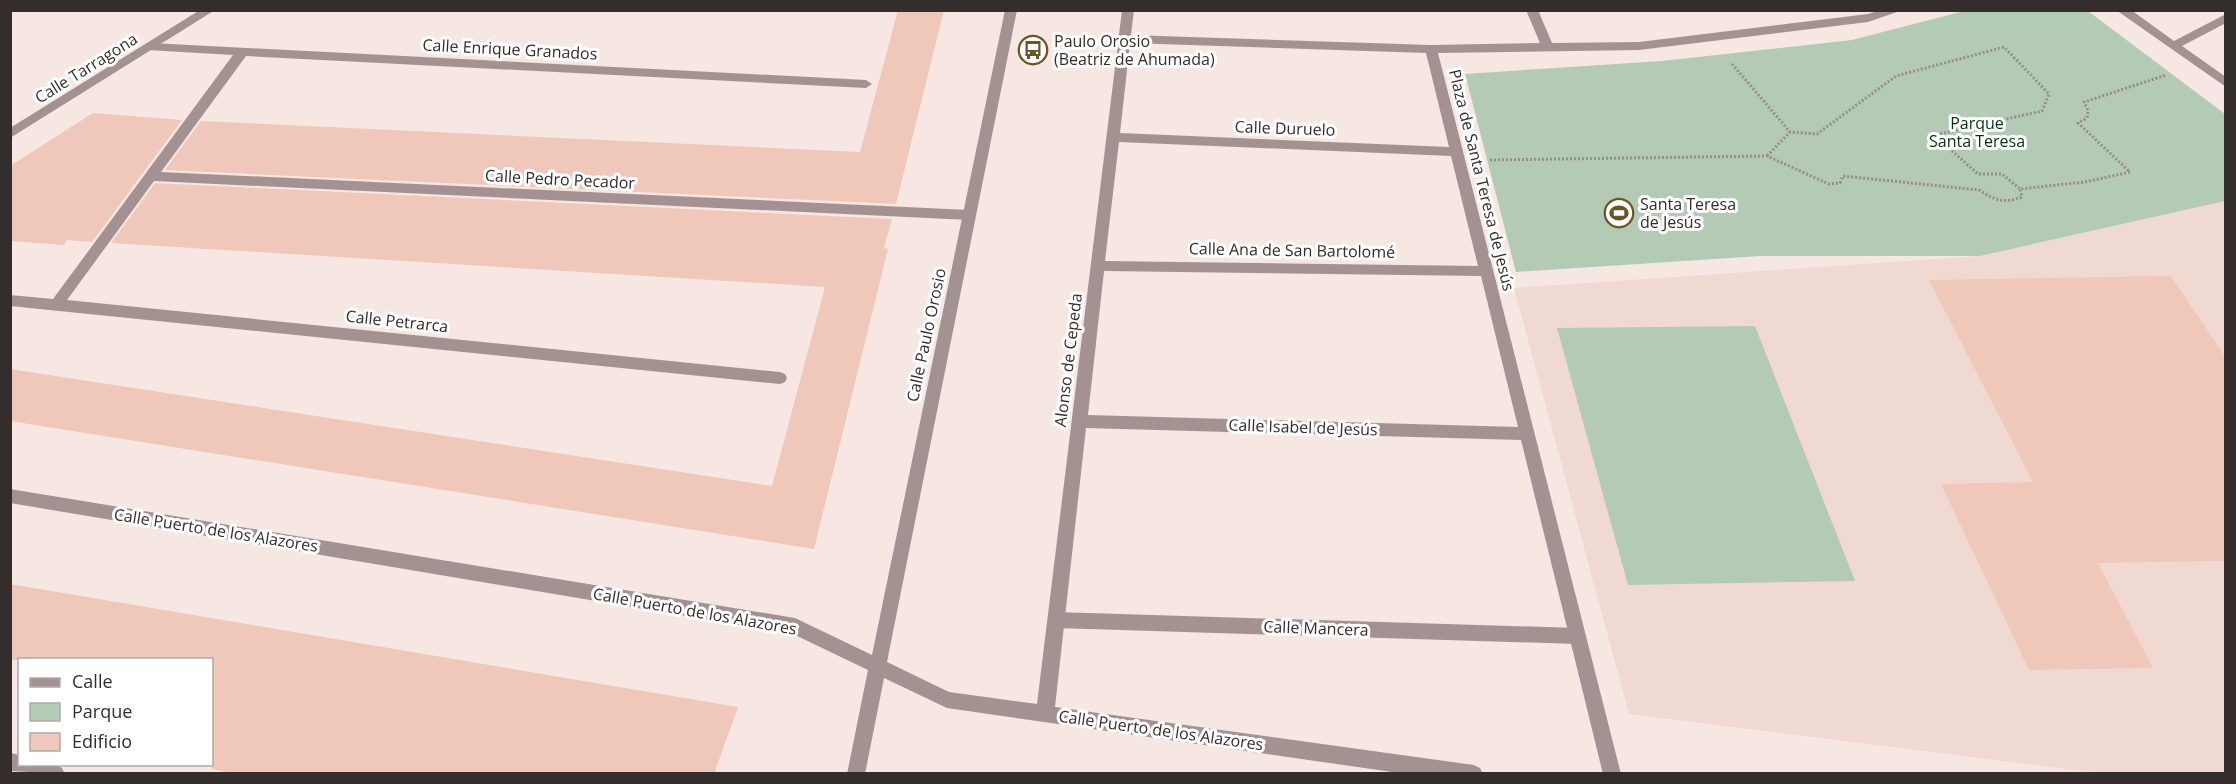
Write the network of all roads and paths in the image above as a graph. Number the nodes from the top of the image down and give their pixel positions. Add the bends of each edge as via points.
1 (209, 10) edge
2 (1011, 10) edge
3 (1128, 10) edge
4 (1532, 10) edge
5 (1897, 10) edge
6 (2122, 10) edge
7 (2226, 18) edge
8 (1124, 39) junction
9 (2173, 46) junction
10 (151, 47) junction
11 (1547, 47) junction
12 (1431, 49) junction
13 (242, 51) junction
14 (1731, 63) dead end
15 (2172, 73) dead end
16 (2226, 83) edge
17 (866, 84) dead end
18 (1790, 132) junction
19 (10, 134) edge
20 (1112, 137) junction
21 (1457, 152) junction
22 (1767, 156) junction
23 (1486, 160) dead end
24 (150, 176) junction
25 (2020, 189) junction
26 (969, 215) junction
27 (1098, 266) junction
28 (1487, 271) junction
29 (10, 300) edge
30 (56, 305) junction
31 (780, 378) dead end
32 (1080, 421) junction
33 (1527, 434) junction
34 (10, 496) edge
35 (1056, 620) junction
36 (1577, 636) junction
37 (877, 666) junction
38 (1045, 714) junction
39 (28, 766) edge
40 (56, 774) edge
41 (855, 774) edge
42 (1474, 774) edge
43 (1612, 774) edge

1 - 10 street, Calle Tarragona
2 - 26 street, Calle Paulo Orosio
3 - 8 street, Alonso de Cepeda
4 - 11 street
5 - 11 street, Plaza de Santa Teresa de Jesús via 1868,18 1639,46
6 - 9 street
7 - 9 street
8 - 12 street
8 - 20 street, Alonso de Cepeda
9 - 16 street
10 - 13 street, Calle Enrique Granados
10 - 19 street, Calle Tarragona
11 - 12 street, Plaza de Santa Teresa de Jesús
12 - 21 street, Plaza de Santa Teresa de Jesús
13 - 17 street, Calle Enrique Granados
13 - 24 street
14 - 18 path
15 - 25 path via 2084,102 2088,118 2078,123 2130,172 2085,182
18 - 22 path
18 - 25 path via 1817,134 1896,75 2004,47 2049,94 2042,111 1934,135 1978,174 2006,174
20 - 21 street, Calle Duruelo
20 - 27 street, Alonso de Cepeda
21 - 28 street, Plaza de Santa Teresa de Jesús
22 - 23 path
22 - 25 path via 1829,184 1839,183 1843,176 1979,190 1995,201 2010,203 2022,197
24 - 26 street, Calle Pedro Pecador
24 - 30 street
26 - 37 street, Calle Paulo Orosio
27 - 28 street, Calle Ana de San Bartolomé
27 - 32 street, Alonso de Cepeda
28 - 33 street, Plaza de Santa Teresa de Jesús
29 - 30 street, Calle Petrarca
30 - 31 street, Calle Petrarca
32 - 33 street, Calle Isabel de Jesús
32 - 35 street, Alonso de Cepeda
33 - 36 street, Plaza de Santa Teresa de Jesús
34 - 37 street, Calle Puerto de los Alazores via 795,626
35 - 36 street, Calle Mancera
35 - 38 street, Alonso de Cepeda
36 - 43 street, Plaza de Santa Teresa de Jesús
37 - 38 street, Calle Puerto de los Alazores via 947,700
37 - 41 street, Calle Paulo Orosio
38 - 42 street, Calle Puerto de los Alazores
39 - 40 street

